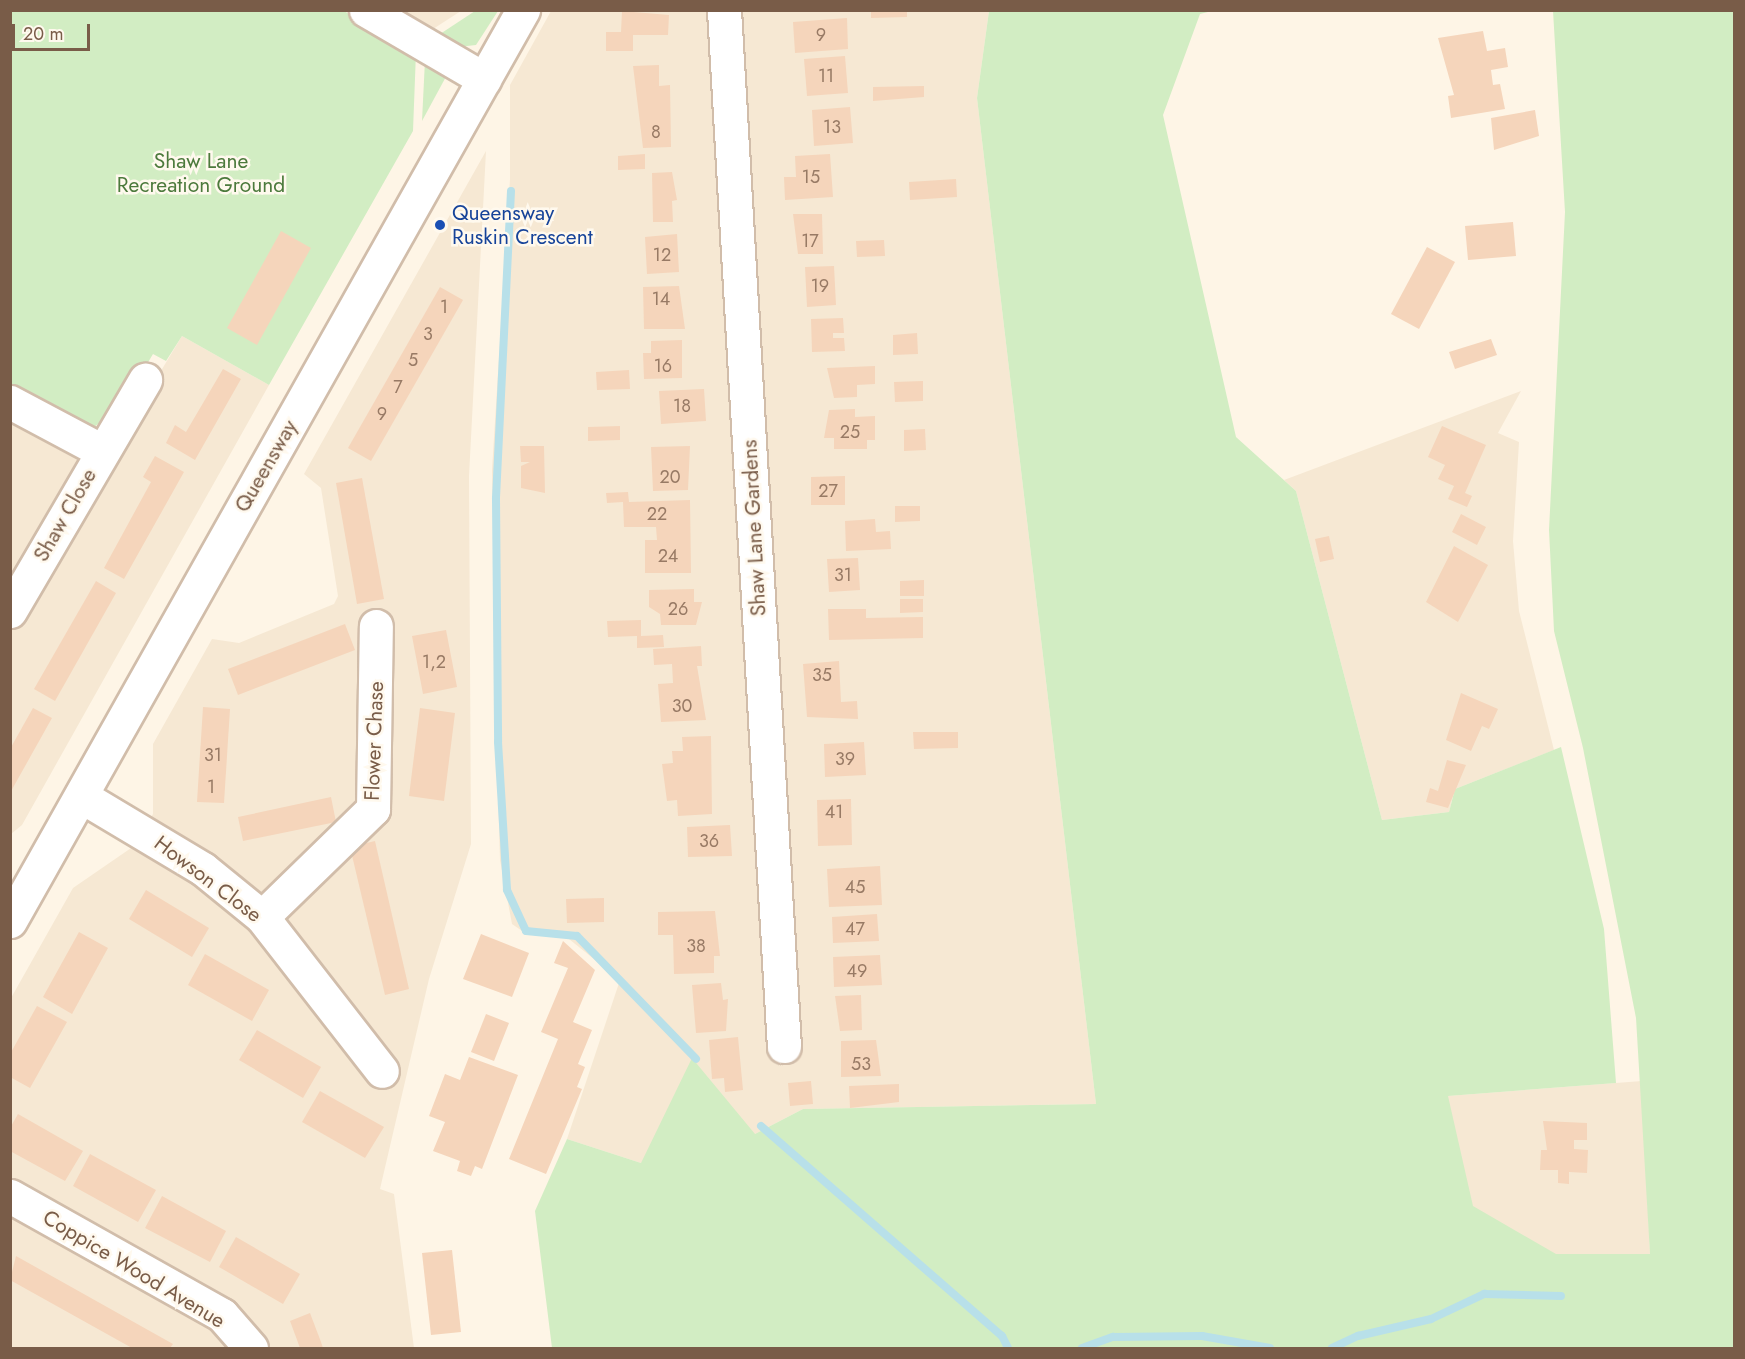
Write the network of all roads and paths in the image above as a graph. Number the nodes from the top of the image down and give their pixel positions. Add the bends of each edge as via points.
1 (366, 10) edge
2 (523, 10) edge
3 (724, 10) edge
4 (484, 79) junction
5 (146, 380) dead end
6 (10, 402) edge
7 (102, 451) junction
8 (10, 610) edge
9 (376, 626) dead end
10 (81, 796) junction
11 (12, 915) edge
12 (262, 917) junction
13 (784, 1046) dead end
14 (382, 1071) dead end
15 (10, 1196) edge
16 (251, 1348) edge

1 - 4 street
2 - 4 street, Queensway
3 - 13 street, Shaw Lane Gardens
4 - 10 street, Queensway
5 - 7 street, Shaw Close
6 - 7 street, Shaw Close
7 - 8 street, Shaw Close
9 - 12 street, Flower Chase via 373,809
10 - 11 street, Queensway
10 - 12 street, Howson Close via 203,870
12 - 14 street, Howson Close
15 - 16 street, Coppice Wood Avenue via 222,1316

